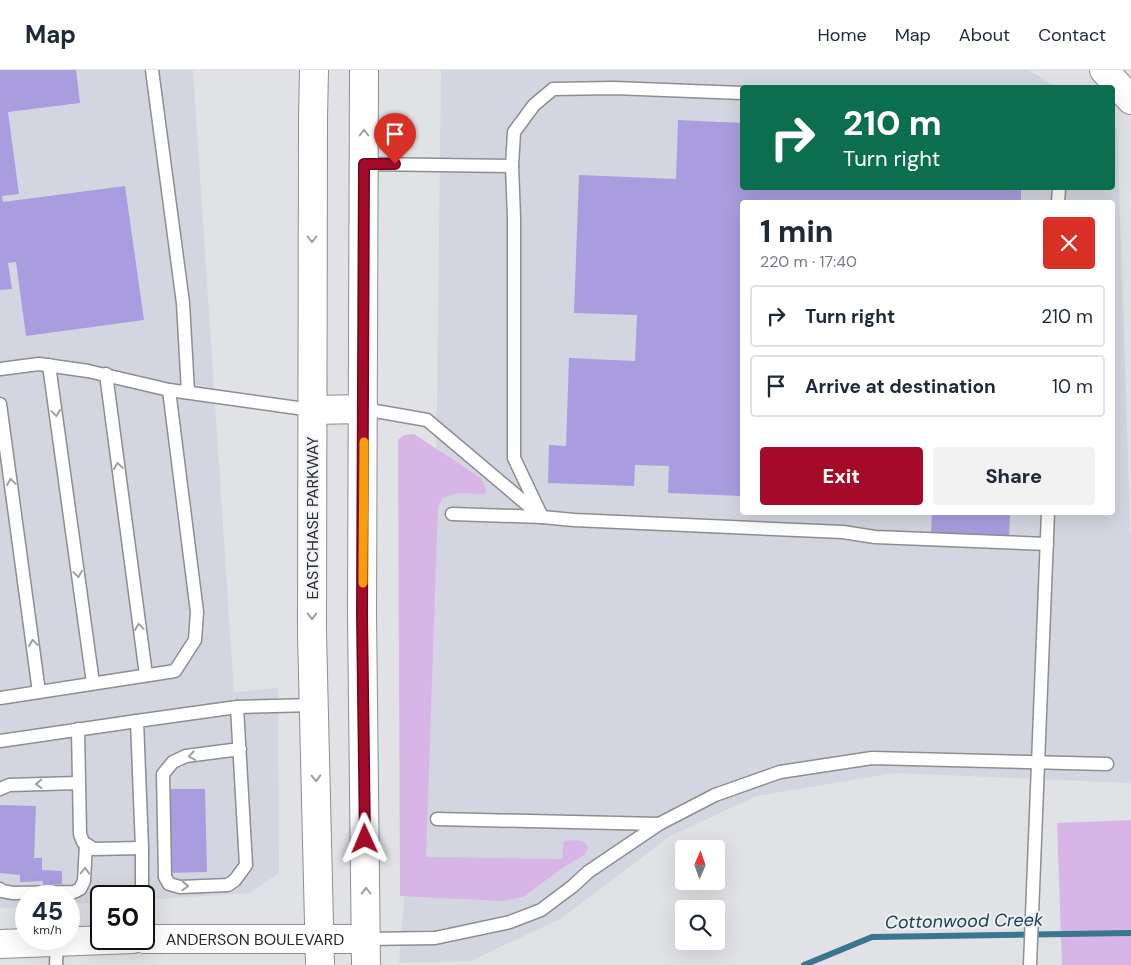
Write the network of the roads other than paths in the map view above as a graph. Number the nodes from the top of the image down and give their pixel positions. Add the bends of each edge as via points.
1 (152, 70) edge
2 (314, 70) edge
3 (364, 70) edge
4 (1104, 70) edge
5 (740, 93) edge
6 (1131, 100) edge
7 (364, 164) junction
8 (512, 166) junction
9 (49, 365) junction
10 (0, 368) edge
11 (106, 374) junction
12 (169, 390) junction
13 (188, 392) junction
14 (0, 404) edge
15 (364, 409) junction
16 (312, 410) junction
17 (452, 514) dead end
18 (1048, 515) edge
19 (542, 517) junction
20 (1047, 544) junction
21 (146, 675) junction
22 (93, 683) junction
23 (39, 692) junction
24 (0, 698) edge
25 (314, 705) junction
26 (237, 706) junction
27 (136, 721) junction
28 (78, 729) junction
29 (0, 740) edge
30 (240, 750) junction
31 (1107, 764) dead end
32 (1038, 767) junction
33 (78, 783) junction
34 (0, 789) edge
35 (437, 819) dead end
36 (659, 824) junction
37 (86, 845) junction
38 (142, 848) junction
39 (142, 885) edge
40 (0, 889) edge
41 (155, 940) edge
42 (0, 944) edge
43 (90, 947) edge
44 (366, 952) edge
45 (57, 953) edge
46 (320, 953) edge
47 (1030, 964) edge

1 - 13 lane via 184,303
2 -> 16 main road, EASTCHASE PARKWAY
7 -> 3 main road
4 - 6 main road
5 - 8 lane via 553,89 534,105 514,132
7 - 8 lane
7 - 15 main road
8 - 19 lane via 514,458
9 - 10 lane
9 - 11 lane
9 -> 22 lane
11 - 12 lane
21 -> 11 lane
12 - 13 lane
12 - 21 lane via 197,612 196,640 174,671
13 - 16 lane
23 -> 14 lane
15 - 16 main road
15 - 19 lane via 427,420
44 -> 15 main road via 362,614
16 -> 25 main road, EASTCHASE PARKWAY
17 - 19 lane
18 - 20 lane
19 - 20 lane
20 - 32 lane
21 - 22 lane
22 - 23 lane
23 - 24 lane
25 - 26 lane
25 -> 46 main road, EASTCHASE PARKWAY
26 - 27 lane
26 - 30 lane
27 - 28 lane
27 - 38 lane
28 - 29 lane
28 - 33 lane
30 -> 30 lane via 186,756 173,762 164,774 165,876 170,884 180,887 228,885 246,865
31 - 32 lane
32 - 36 lane via 872,758 824,764 780,772 715,795
32 - 47 lane
33 -> 34 lane via 9,785
33 - 37 lane via 80,834
35 - 36 lane
36 - 44 lane via 620,848 541,910 510,922
37 - 38 lane via 94,850
40 -> 37 lane via 13,893 74,892 80,889 84,881
38 - 39 lane
41 - 46 main road, ANDERSON BOULEVARD
42 - 45 main road
43 - 45 main road
44 - 46 main road, ANDERSON BOULEVARD

